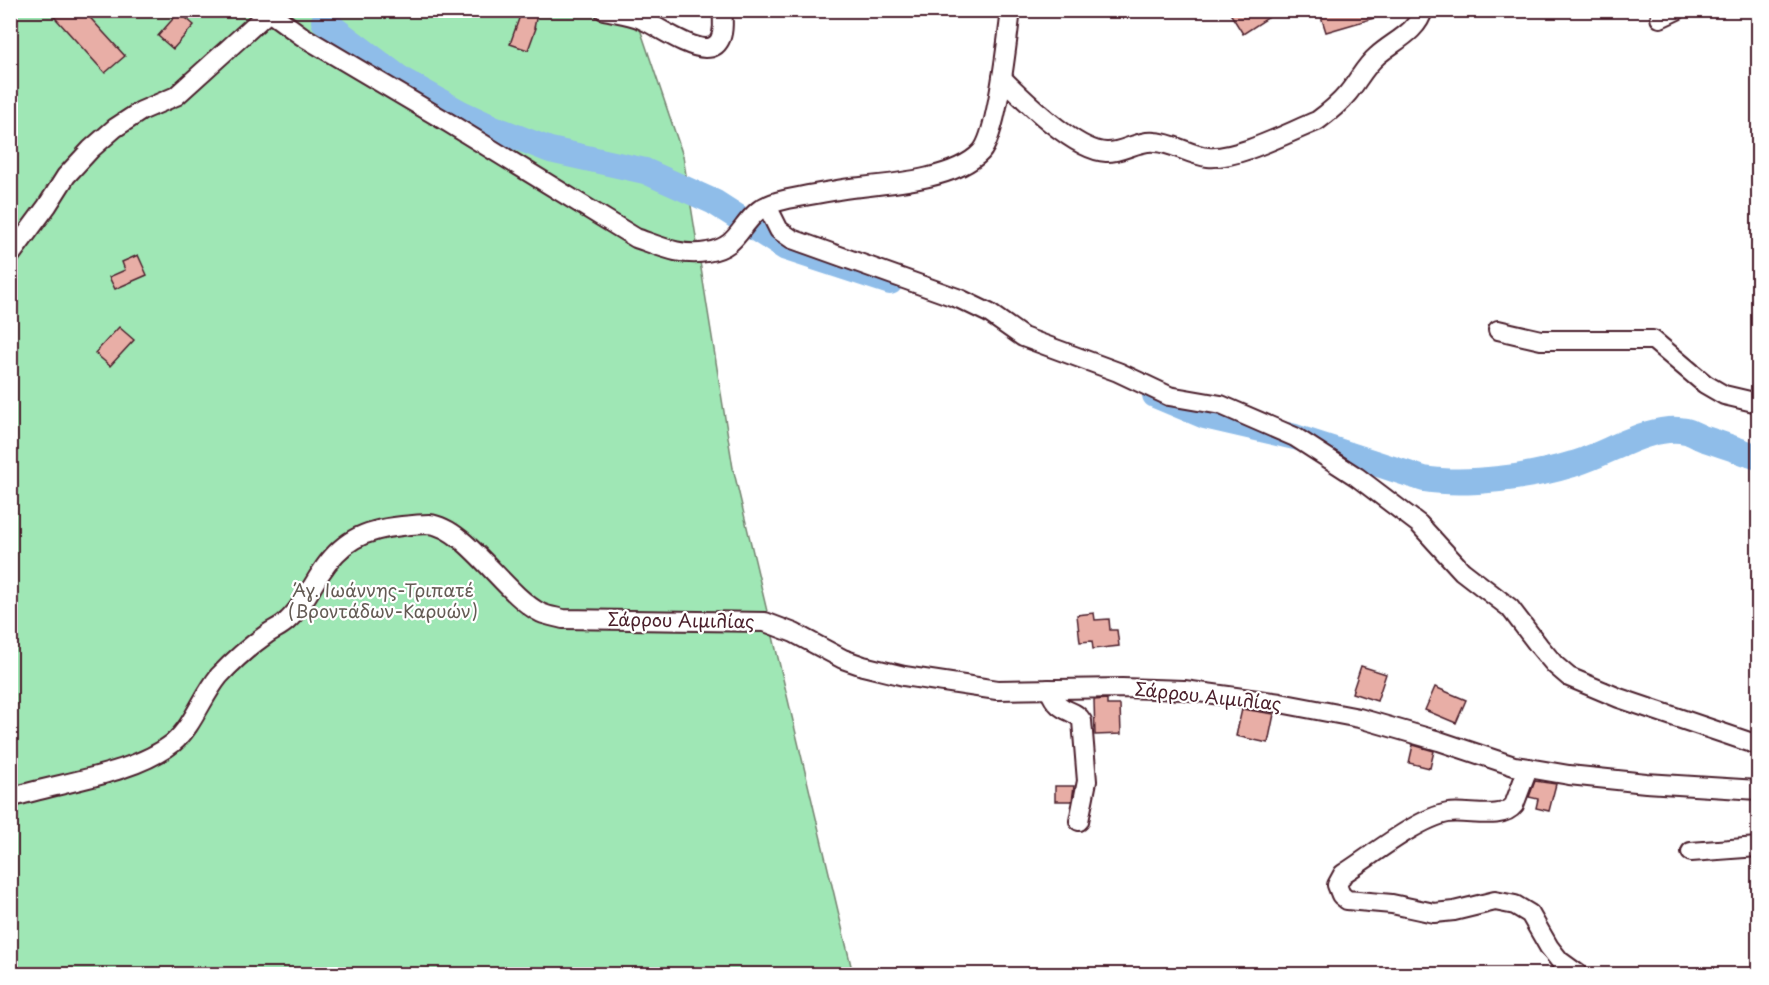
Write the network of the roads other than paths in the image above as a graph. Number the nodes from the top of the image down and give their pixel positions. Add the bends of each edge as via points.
1 (604, 10) edge
2 (722, 10) edge
3 (1011, 10) edge
4 (1423, 10) edge
5 (1677, 10) edge
6 (270, 11) edge
7 (1660, 18) dead end
8 (1002, 78) junction
9 (761, 210) junction
10 (10, 256) edge
11 (1498, 330) dead end
12 (1758, 403) edge
13 (1049, 689) junction
14 (1758, 745) edge
15 (1528, 768) junction
16 (1758, 790) edge
17 (10, 798) edge
18 (1078, 821) dead end
19 (1758, 847) edge
20 (1691, 852) dead end
21 (1578, 975) edge

1 - 2 street via 631,15 702,49 722,38
3 - 8 street
4 - 8 street via 1419,21 1375,57 1348,92 1317,121 1225,156 1207,157 1151,141 1101,151 1055,127
5 - 7 street
6 - 9 street via 302,36 636,238 669,250 703,253 726,246
6 - 10 street via 176,96 141,111 90,149 66,176
8 - 9 street via 987,142 965,164 908,181 784,200
9 - 14 street via 792,240 960,299 1023,337 1118,372 1168,396 1221,405 1295,437 1358,477 1419,524 1462,571 1510,608 1569,677
11 - 12 street via 1541,339 1653,340 1705,384 1724,394
13 - 15 street, Σάρρου Αιμιλίας via 1184,690 1280,703 1359,718
13 - 17 street, Σάρρου Αιμιλίας via 997,690 881,671 843,659 765,622 555,617 521,599 447,530 429,524 382,528 365,532 327,563 291,618 220,675 173,743 134,765
13 - 18 street via 1058,705 1079,716 1082,722 1086,780
15 - 16 street, Σάρρου Αιμιλίας via 1646,783
15 - 21 street via 1511,809 1500,814 1461,812 1435,816 1344,874 1338,890 1347,900 1392,903 1434,913 1495,901 1515,905 1530,914 1560,961
19 - 20 street

